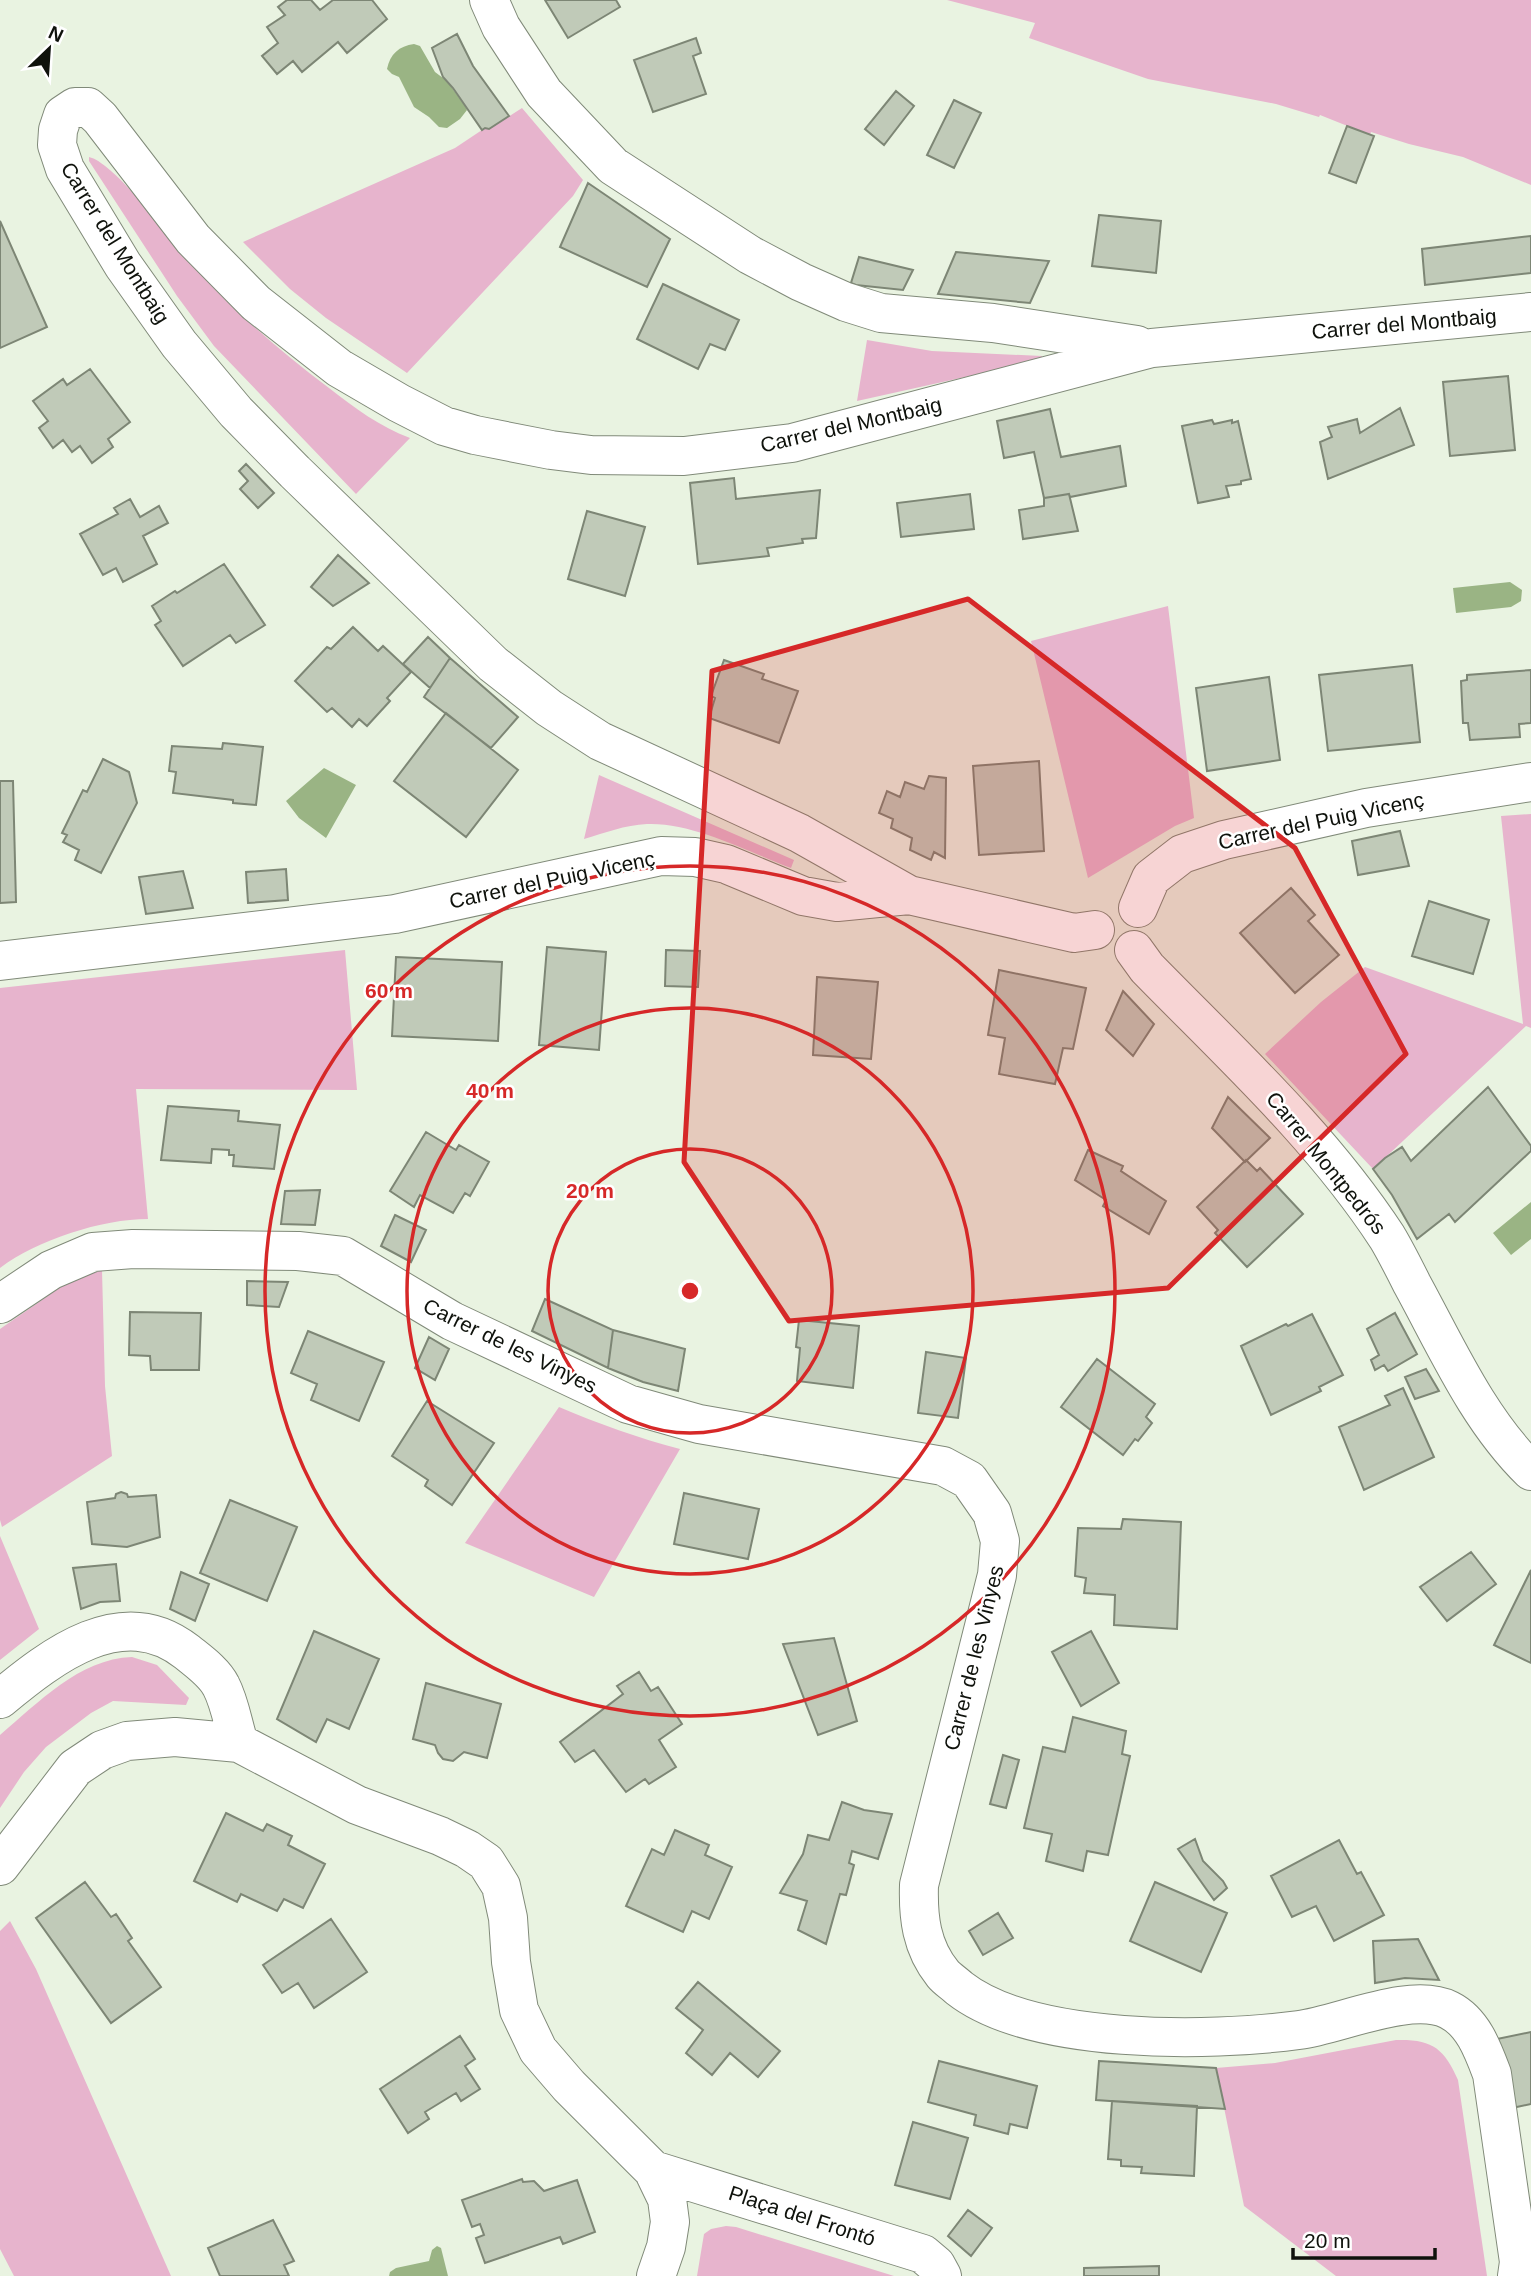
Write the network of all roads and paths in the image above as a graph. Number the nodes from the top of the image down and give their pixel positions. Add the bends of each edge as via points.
1 (489, 0) edge
2 (1531, 312) edge
3 (1152, 348) junction
4 (1531, 782) edge
5 (909, 895) junction
6 (1138, 908) junction
7 (1095, 930) junction
8 (1134, 950) junction
9 (0, 961) edge
10 (0, 1304) edge
11 (1531, 1471) edge
12 (0, 1699) edge
13 (239, 1743) junction
14 (0, 1866) edge
15 (653, 2170) junction
16 (656, 2276) edge
17 (942, 2276) edge
18 (1517, 2276) edge

1 - 3 street, Carrer del Montbaig via 544,93 612,166 750,255 801,282 881,313 993,323
2 - 3 street, Carrer del Montbaig
3 - 5 street, Carrer del Montbaig via 780,445 684,456 591,455 475,435 444,426 399,403 339,368 296,335 256,303 193,239 100,118 88,107 75,107 63,115 57,145 65,169 179,344 236,412 493,664 600,741 799,833
4 - 6 street, Carrer del Puig Vicenç via 1366,807 1182,853 1152,878
5 - 7 street, Carrer del Puig Vicenç via 1074,933
5 - 9 street, Carrer del Puig Vicenç via 836,902 803,896 726,864 661,856 395,914
6 - 7 street via 1114,902 1099,913
6 - 8 street via 1145,915 1147,935
7 - 8 street via 1109,951
8 - 11 street, Carrer Montpedrós via 1300,1125 1348,1184 1388,1238 1472,1394
10 - 18 street, Carrer de les Vinyes via 51,1270 93,1252 298,1251 343,1256 452,1321 628,1404 699,1424 943,1466 969,1480 992,1513 1000,1541 998,1575 919,1885 918,1915 926,1945 944,1975 975,2000 1025,2020 1092,2032 1233,2037 1302,2030 1406,2006 1424,2004 1448,2010 1467,2025 1492,2074
12 - 13 street via 79,1644 111,1632 150,1632 177,1645 221,1685
13 - 14 street via 175,1737 127,1741 102,1750 75,1768
13 - 15 street via 357,1805 440,1836 486,1862 501,1886 519,2010 538,2050
15 - 16 street via 667,2199 670,2222
15 - 17 street, Plaça del Frontó via 923,2254

